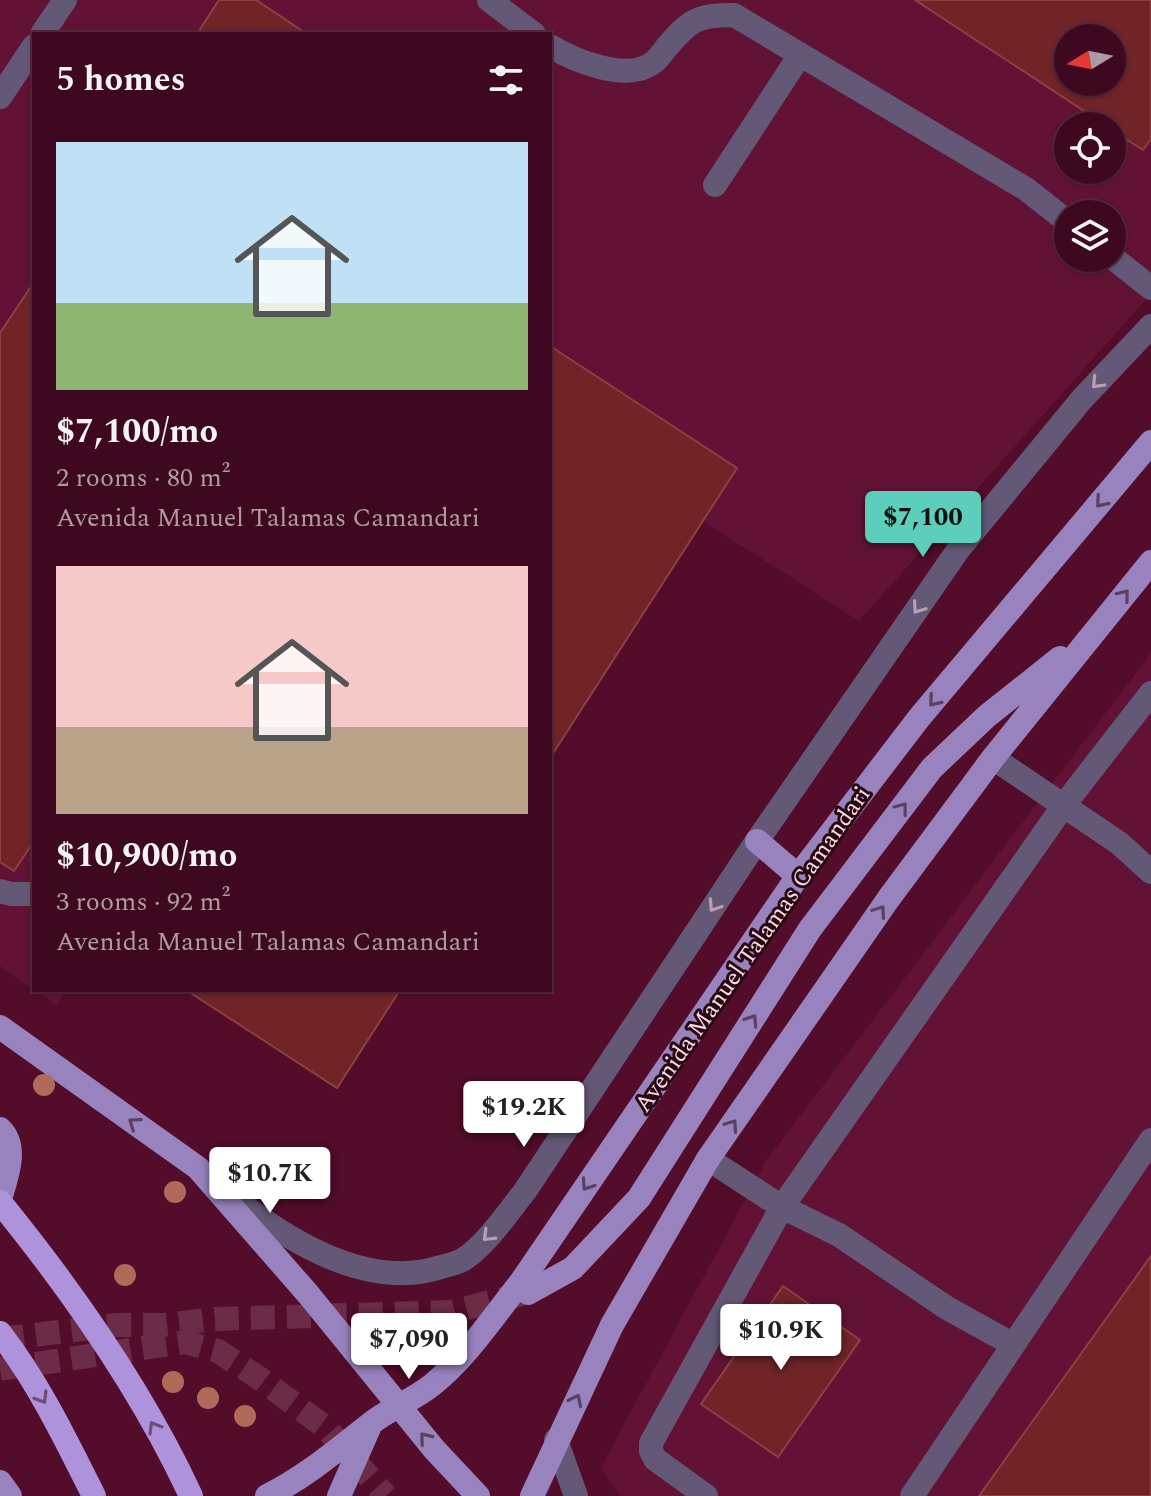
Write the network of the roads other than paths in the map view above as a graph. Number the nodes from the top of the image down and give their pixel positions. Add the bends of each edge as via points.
1 (65, 0) edge
2 (489, 0) edge
3 (43, 32) edge
4 (531, 32) edge
5 (552, 47) edge
6 (32, 49) edge
7 (800, 55) junction
8 (0, 97) edge
9 (715, 185) dead end
10 (1054, 211) edge
11 (1126, 268) edge
12 (1151, 288) edge
13 (1151, 326) edge
14 (1151, 442) edge
15 (1151, 562) edge
16 (1096, 629) junction
17 (1151, 693) edge
18 (993, 758) junction
19 (1064, 805) junction
20 (757, 841) junction
21 (1151, 872) edge
22 (798, 876) junction
23 (0, 891) edge
24 (32, 894) edge
25 (0, 1027) edge
26 (0, 1129) edge
27 (1151, 1140) edge
28 (708, 1159) junction
29 (198, 1168) junction
30 (0, 1201) edge
31 (782, 1207) junction
32 (528, 1293) tunnel mouth
33 (0, 1333) edge
34 (1012, 1344) junction
35 (398, 1406) junction
36 (372, 1422) junction
37 (556, 1440) junction
38 (0, 1482) edge
39 (10, 1496) edge
40 (94, 1496) edge
41 (191, 1496) edge
42 (267, 1496) edge
43 (339, 1496) edge
44 (478, 1496) edge
45 (532, 1496) edge
46 (576, 1496) edge
47 (706, 1496) edge
48 (912, 1496) edge

1 - 3 street
2 - 4 street
5 - 7 street via 610,71 631,71 653,63 688,22 707,15 734,15
6 - 8 street
7 - 9 street
7 - 10 street via 1026,189
11 - 12 street
13 -> 20 street via 1082,399 958,550
14 -> 22 main road, Avenida Manuel Talamas Camandari via 919,718
16 -> 15 main road
16 - 18 main road
32 -> 16 main road via 573,1268 639,1198 810,929 932,768 987,716
17 - 19 street
18 - 19 street
28 -> 18 main road
19 - 21 street
19 - 31 street
20 - 22 main road
20 -> 29 street via 525,1191 463,1260 420,1274 365,1271 256,1215
22 -> 35 main road, Avenida Manuel Talamas Camandari via 521,1282 452,1366
23 - 24 street
29 -> 25 main road
26 - 30 main road via 6,1135 10,1164
27 - 34 street
28 - 31 street
37 -> 28 main road via 612,1325
29 - 35 main road
41 -> 30 highway via 125,1375 50,1263
31 - 34 street via 839,1235 947,1308
31 - 47 street via 651,1443 655,1459
33 -> 40 highway via 59,1426
34 - 48 street
35 - 36 main road, Avenida Manuel Talamas Camandari
44 -> 35 main road
36 - 42 main road, Avenida Manuel Talamas Camandari
36 - 43 main road
37 - 45 main road
37 - 46 street
38 - 39 main road

